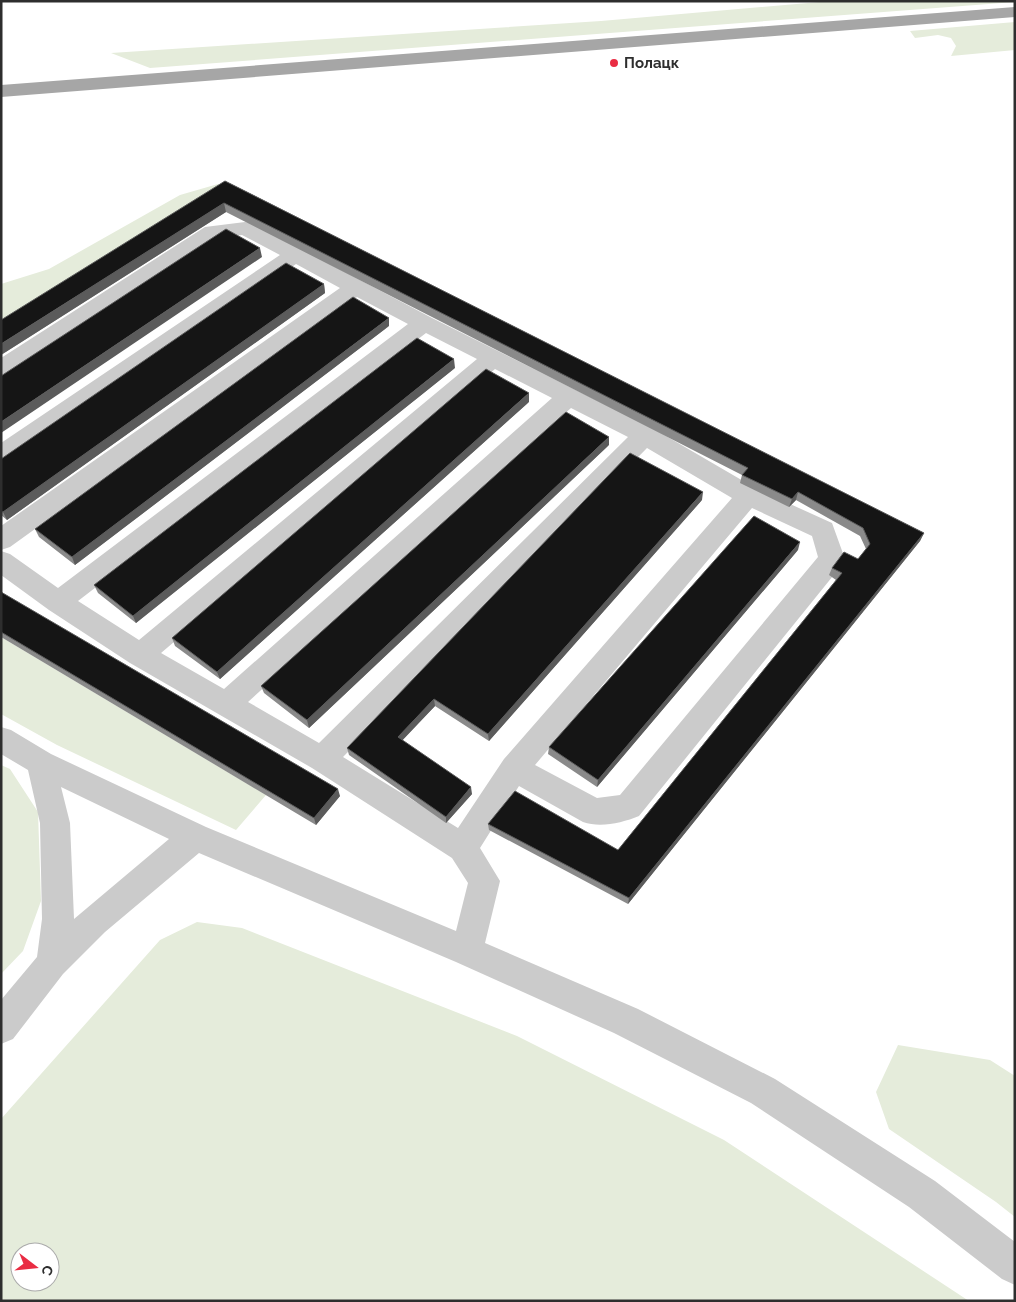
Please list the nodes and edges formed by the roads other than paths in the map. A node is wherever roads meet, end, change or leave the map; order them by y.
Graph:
1 (1015, 12) edge
2 (1, 91) edge
3 (294, 255) junction
4 (356, 288) junction
5 (424, 323) junction
6 (493, 358) junction
7 (1, 369) edge
8 (568, 397) junction
9 (645, 435) junction
10 (1, 455) edge
11 (748, 496) junction
12 (1, 540) edge
13 (1, 561) edge
14 (58, 602) junction
15 (140, 655) junction
16 (227, 704) junction
17 (1, 739) edge
18 (322, 759) junction
19 (42, 763) junction
20 (514, 768) junction
21 (195, 837) junction
22 (463, 848) junction
23 (467, 951) junction
24 (52, 963) junction
25 (1, 1026) edge
26 (1015, 1266) edge

1 - 2 main road
3 - 4 street
3 - 7 street
3 - 10 street
4 - 5 street
4 - 12 street
5 - 6 street
5 - 14 street
6 - 8 street
6 - 15 street
8 - 9 street
8 - 16 street
9 - 11 street
9 - 18 street
11 - 20 street
11 - 20 street
13 - 14 street
14 - 15 street
15 - 16 street
16 - 18 street
17 - 19 street
18 - 22 street
19 - 21 street
19 - 24 street
20 - 22 street
21 - 23 street
21 - 24 street
22 - 23 street
23 - 26 street
24 - 25 street

